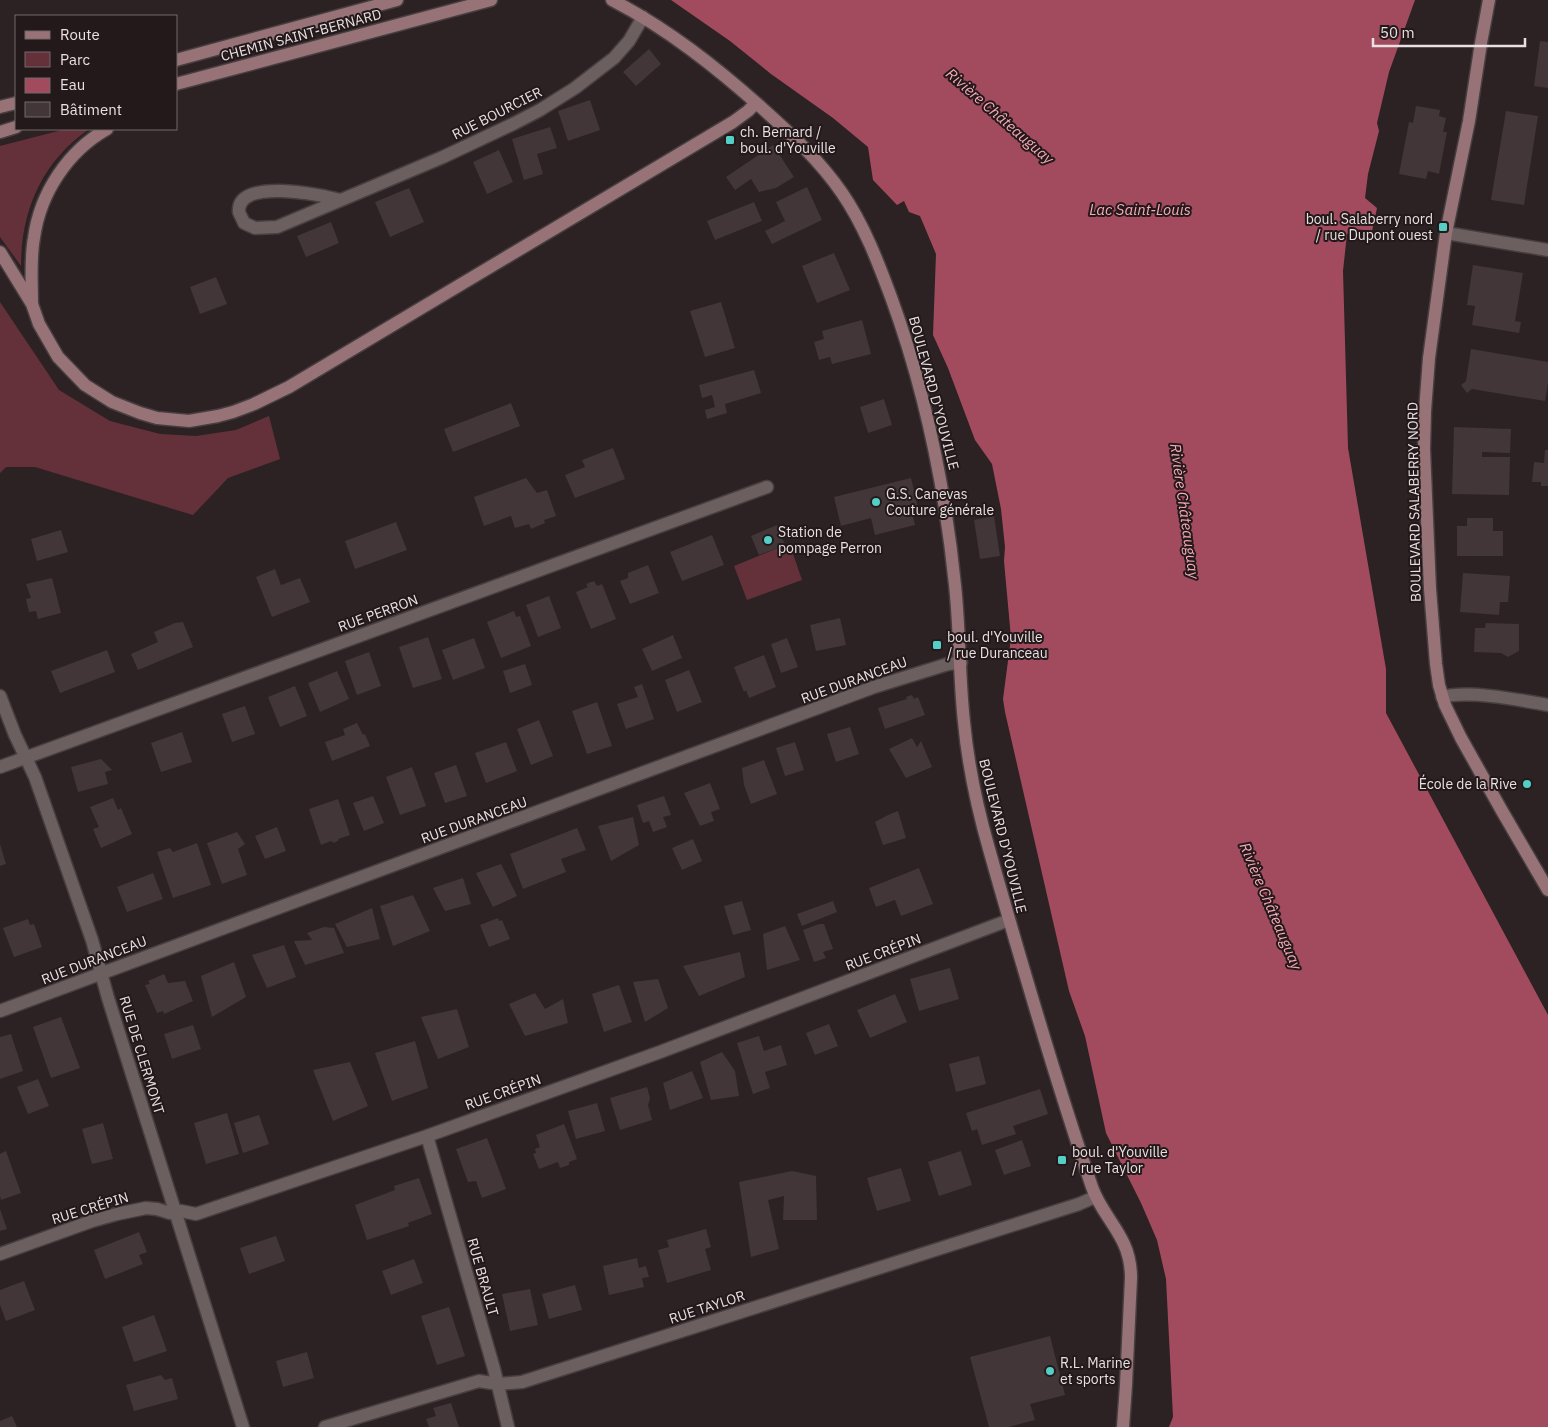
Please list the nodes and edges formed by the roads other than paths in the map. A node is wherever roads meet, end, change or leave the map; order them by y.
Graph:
1 (397, 0) edge
2 (491, 0) edge
3 (612, 0) edge
4 (1489, 0) edge
5 (643, 18) junction
6 (178, 59) edge
7 (202, 77) junction
8 (178, 83) edge
9 (178, 91) edge
10 (15, 103) edge
11 (756, 103) junction
12 (0, 107) edge
13 (15, 128) edge
14 (105, 130) edge
15 (0, 132) edge
16 (340, 200) junction
17 (1446, 233) junction
18 (1548, 250) edge
19 (0, 252) edge
20 (32, 304) junction
21 (767, 487) dead end
22 (961, 663) junction
23 (0, 696) edge
24 (1442, 697) junction
25 (1548, 705) edge
26 (26, 758) junction
27 (0, 767) edge
28 (1548, 890) edge
29 (1009, 920) junction
30 (101, 973) junction
31 (0, 1011) edge
32 (427, 1136) junction
33 (1095, 1197) junction
34 (176, 1212) junction
35 (0, 1254) edge
36 (498, 1384) junction
37 (243, 1427) edge
38 (325, 1427) edge
39 (508, 1427) edge
40 (1123, 1427) edge

1 - 6 street, CHEMIN SAINT-BERNARD
2 - 7 street, CHEMIN SAINT-BERNARD
3 - 5 street, BOULEVARD D'YOUVILLE
4 - 17 street, BOULEVARD SALABERRY NORD
5 - 11 street, BOULEVARD D'YOUVILLE
5 - 16 street, RUE BOURCIER
7 - 8 street, CHEMIN SAINT-BERNARD
7 - 9 street
10 - 12 street
11 - 20 street
11 - 22 street, BOULEVARD D'YOUVILLE
13 - 15 street
14 - 20 street
16 - 16 street, RUE BOURCIER
17 - 18 street
17 - 24 street, BOULEVARD SALABERRY NORD
19 - 20 street
21 - 26 street, RUE PERRON
22 - 29 street, BOULEVARD D'YOUVILLE
22 - 30 street, RUE DURANCEAU
23 - 26 street, RUE DE CLERMONT
24 - 25 street
24 - 28 street, BOULEVARD SALABERRY NORD
26 - 27 street, RUE PERRON
26 - 30 street, RUE DE CLERMONT
29 - 32 street, RUE CRÉPIN
29 - 33 street, BOULEVARD D'YOUVILLE
30 - 31 street, RUE DURANCEAU
30 - 34 street, RUE DE CLERMONT
32 - 34 street, RUE CRÉPIN
32 - 36 street, RUE BRAULT
33 - 36 street, RUE TAYLOR
33 - 40 street, BOULEVARD D'YOUVILLE
34 - 35 street, RUE CRÉPIN
34 - 37 street, RUE DE CLERMONT
36 - 38 street, RUE TAYLOR
36 - 39 street, RUE BRAULT

